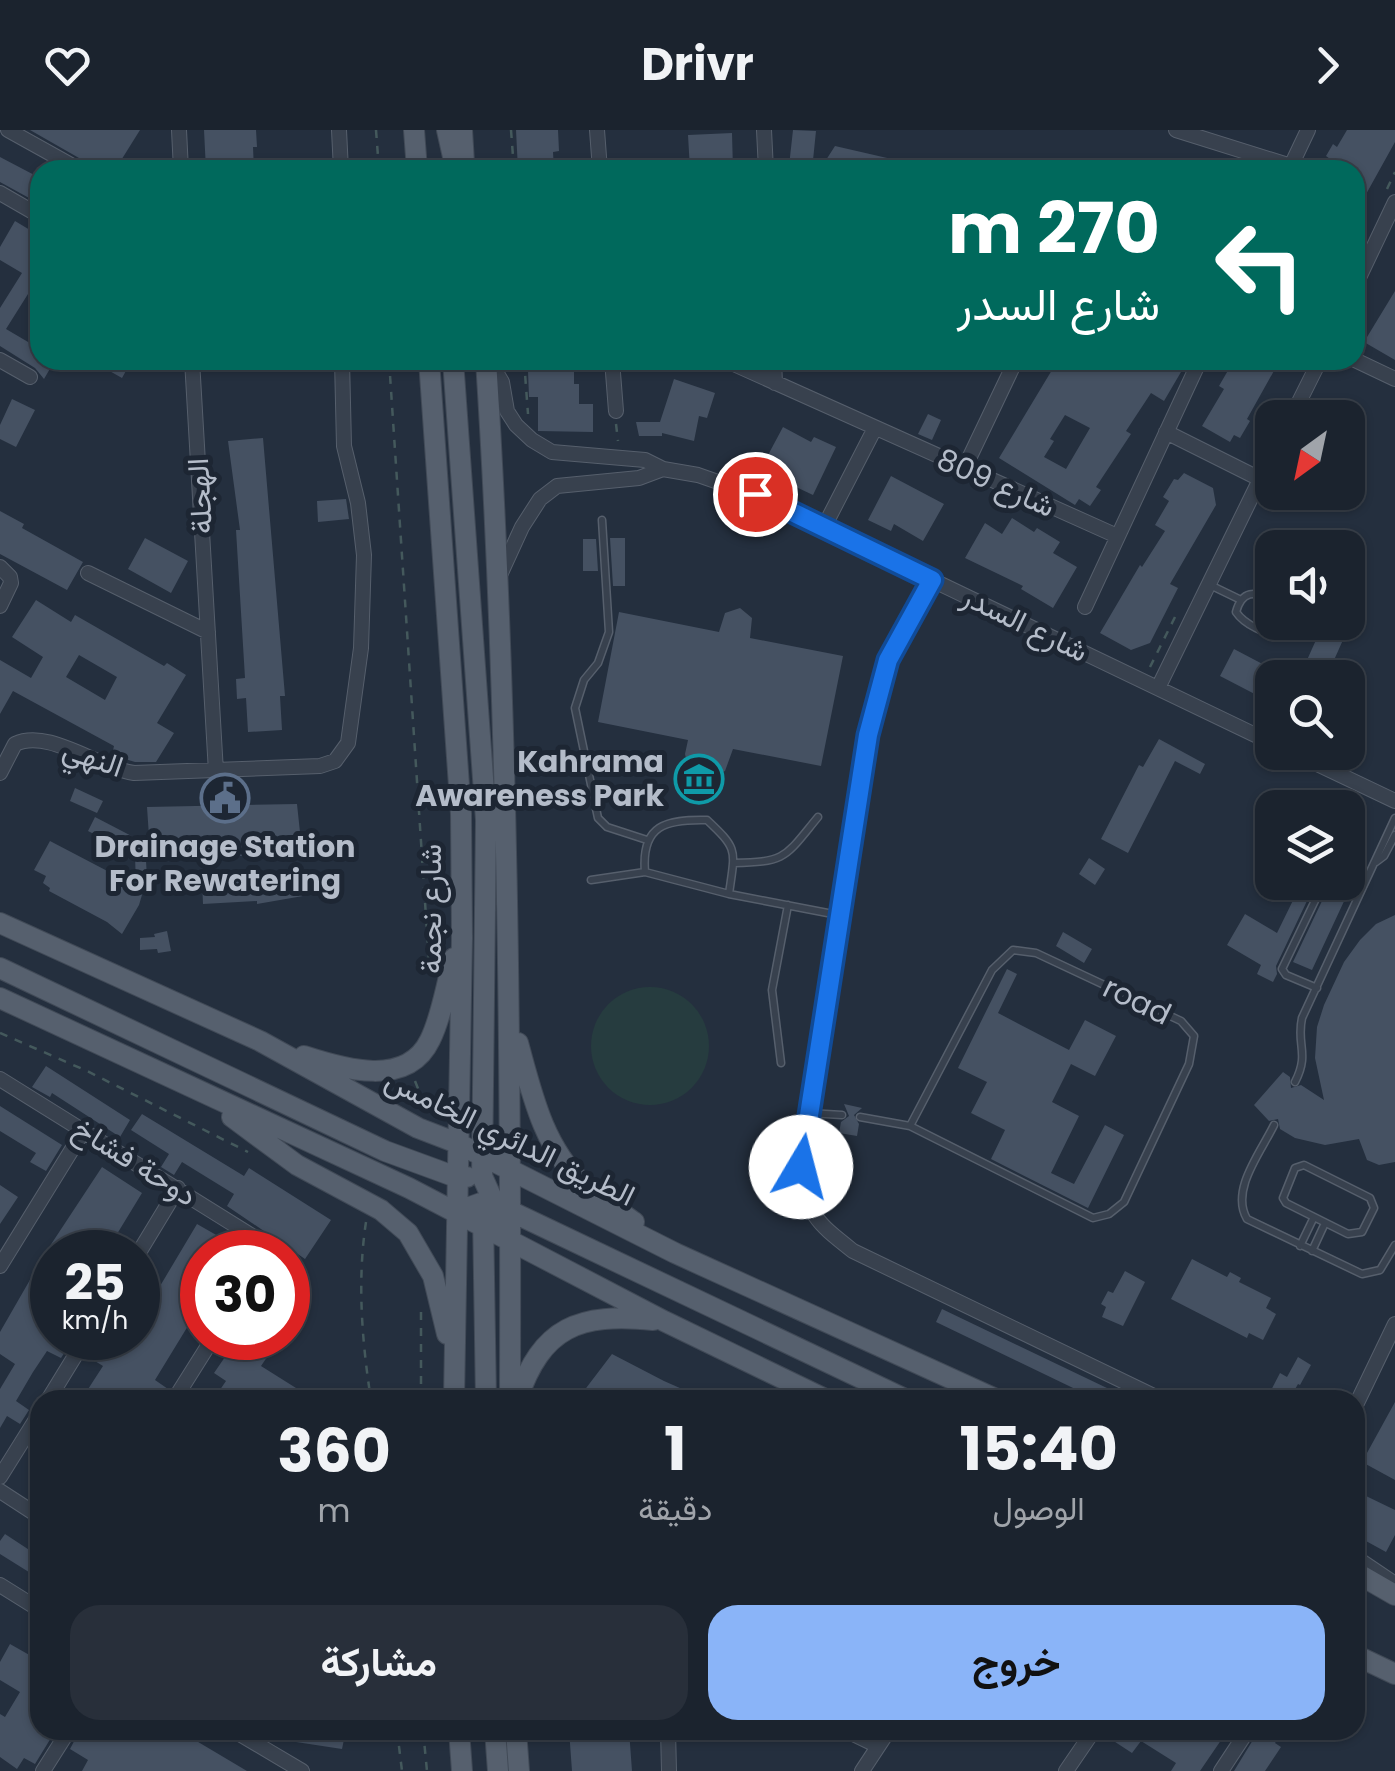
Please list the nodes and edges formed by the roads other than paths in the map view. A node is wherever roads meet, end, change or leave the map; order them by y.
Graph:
1 (8, 130) edge
2 (179, 130) edge
3 (340, 130) edge
4 (414, 130) edge
5 (447, 130) edge
6 (462, 130) edge
7 (597, 130) edge
8 (764, 130) edge
9 (1176, 130) edge
10 (1308, 130) edge
11 (62, 160) edge
12 (181, 160) edge
13 (341, 160) edge
14 (416, 160) edge
15 (454, 160) edge
16 (464, 160) edge
17 (599, 160) edge
18 (766, 160) edge
19 (1266, 160) edge
20 (1294, 160) edge
21 (0, 192) edge
22 (1395, 202) edge
23 (30, 210) edge
24 (1365, 265) edge
25 (5, 362) edge
26 (1365, 365) edge
27 (193, 370) edge
28 (342, 370) edge
29 (430, 370) edge
30 (454, 370) edge
31 (489, 370) edge
32 (494, 370) edge
33 (613, 370) edge
34 (746, 370) edge
35 (775, 370) edge
36 (1011, 370) edge
37 (1195, 370) edge
38 (1315, 370) edge
39 (30, 377) dead end
40 (1395, 379) edge
41 (0, 382) edge
42 (776, 384) junction
43 (1300, 400) edge
44 (616, 411) road end
45 (875, 428) junction
46 (1166, 432) junction
47 (663, 469) junction
48 (964, 469) junction
49 (1254, 476) joint
50 (602, 520) dead end
51 (824, 526) junction
52 (1118, 536) junction
53 (0, 567) edge
54 (88, 573) dead end
55 (500, 576) junction
56 (932, 580) junction
57 (1209, 584) junction
58 (1255, 593) edge
59 (1241, 600) junction
60 (0, 606) edge
61 (1084, 607) dead end
62 (1255, 626) edge
63 (208, 632) junction
64 (1158, 688) junction
65 (1255, 735) edge
66 (1330, 770) edge
67 (216, 772) junction
68 (0, 773) edge
69 (1395, 801) edge
70 (818, 817) dead end
71 (1395, 818) edge
72 (1395, 835) edge
73 (647, 840) junction
74 (1376, 862) junction
75 (734, 864) junction
76 (645, 872) junction
77 (590, 880) dead end
78 (730, 894) junction
79 (1315, 900) edge
80 (788, 905) junction
81 (838, 915) junction
82 (0, 922) edge
83 (462, 938) junction
84 (0, 968) edge
85 (1317, 988) junction
86 (0, 998) edge
87 (510, 1015) junction
88 (260, 1041) junction
89 (781, 1063) dead end
90 (0, 1079) edge
91 (1295, 1082) dead end
92 (208, 1097) junction
93 (808, 1113) junction
94 (842, 1115) dead end
95 (860, 1118) dead end
96 (1274, 1125) dead end
97 (910, 1126) junction
98 (84, 1130) junction
99 (457, 1143) junction
100 (510, 1170) junction
101 (473, 1172) junction
102 (178, 1188) junction
103 (495, 1206) junction
104 (456, 1212) junction
105 (1314, 1217) junction
106 (1326, 1223) junction
107 (485, 1227) junction
108 (153, 1230) edge
109 (243, 1230) edge
110 (511, 1241) junction
111 (1395, 1245) edge
112 (1300, 1246) junction
113 (1312, 1252) junction
114 (676, 1253) junction
115 (0, 1266) edge
116 (664, 1321) junction
117 (1395, 1324) edge
118 (454, 1358) junction
119 (73, 1360) edge
120 (200, 1360) edge
121 (54, 1390) edge
122 (180, 1390) edge
123 (454, 1390) edge
124 (486, 1390) edge
125 (513, 1390) edge
126 (518, 1390) edge
127 (806, 1390) edge
128 (886, 1390) edge
129 (976, 1390) edge
130 (1141, 1390) edge
131 (1363, 1390) edge
132 (30, 1428) edge
133 (0, 1478) edge
134 (0, 1491) edge
135 (30, 1510) edge
136 (1365, 1564) edge
137 (1365, 1578) edge
138 (1395, 1584) edge
139 (0, 1585) edge
140 (1395, 1595) edge
141 (30, 1604) edge
142 (1365, 1660) edge
143 (1395, 1674) edge
144 (63, 1740) edge
145 (259, 1740) edge
146 (460, 1740) edge
147 (496, 1740) edge
148 (517, 1740) edge
149 (668, 1740) edge
150 (866, 1740) edge
151 (882, 1740) edge
152 (1087, 1740) edge
153 (1241, 1740) edge
154 (878, 1746) junction
155 (43, 1771) edge
156 (302, 1771) edge
157 (462, 1771) edge
158 (498, 1771) edge
159 (519, 1771) edge
160 (670, 1771) edge
161 (862, 1771) edge
162 (1066, 1771) edge
163 (1221, 1771) edge

1 - 11 street
2 - 12 street
3 - 13 street
4 - 14 main road
5 - 15 main road
6 - 16 main road
7 - 17 street
8 - 18 street
9 - 19 street
10 - 20 street
21 - 23 street
22 - 24 street
25 - 39 street
25 - 41 street
26 - 40 street
27 - 63 street, الهجلة
28 - 67 street, النهي
29 - 83 main road, شارع نجمة
30 - 101 main road
31 - 55 main road
32 - 47 street, شارع السدر
33 - 44 street
34 - 42 street, شارع 809
35 - 42 street
36 - 48 street
37 - 46 street
38 - 43 street
42 - 45 street, شارع 809
45 - 48 street, شارع 809
45 - 51 street
46 - 49 street
46 - 52 street
47 - 51 street, شارع السدر
47 - 55 street, شارع السدر
48 - 52 street, شارع 809
49 - 57 street
50 - 73 lane
51 - 56 street, شارع السدر
52 - 61 street
53 - 60 street
54 - 63 street
55 - 87 main road
56 - 64 street, شارع السدر
56 - 81 street
57 - 59 lane
57 - 64 street
58 - 59 lane
59 - 62 lane
63 - 67 street, الهجلة
64 - 65 street, شارع السدر
66 - 69 street
67 - 68 street, النهي
70 - 75 lane
71 - 74 lane
72 - 74 lane
73 - 75 lane
73 - 76 lane
74 - 85 lane
75 - 78 lane
76 - 77 lane
76 - 78 lane
78 - 80 lane
79 - 85 lane
80 - 81 lane
80 - 89 lane
81 - 93 street
82 - 88 main road, الطريق الدائري الخامس
83 - 88 main road
83 - 99 main road, شارع نجمة
84 - 101 main road, الطريق الدائري الخامس
85 - 91 lane
86 - 92 main road
87 - 100 main road
87 - 114 main road
88 - 99 main road, الطريق الدائري الخامس
90 - 98 street, دوحة فشاخ
92 - 104 main road
92 - 118 main road
93 - 94 lane
93 - 130 street
95 - 97 lane
96 - 112 lane
97 - 97 lane, road
98 - 102 street, دوحة فشاخ
98 - 115 street
99 - 101 main road
100 - 101 main road, الطريق الدائري الخامس
100 - 103 main road
100 - 114 main road, الطريق الدائري الخامس
101 - 103 main road
101 - 104 main road
102 - 108 street
102 - 109 street, دوحة فشاخ
103 - 104 main road
103 - 107 main road
103 - 110 main road
103 - 128 main road
104 - 107 main road
104 - 118 main road
105 - 106 lane
105 - 106 lane
105 - 112 lane
106 - 113 lane
107 - 110 main road
107 - 124 main road
110 - 116 main road
110 - 125 main road
111 - 113 lane
112 - 113 lane
114 - 129 main road, الطريق الدائري الخامس
116 - 126 main road
116 - 127 main road
117 - 131 street
118 - 123 main road
119 - 121 street
120 - 122 street
132 - 133 street
134 - 135 street
136 - 138 street
137 - 140 main road
139 - 141 street
142 - 143 main road
144 - 155 street
145 - 156 street
146 - 157 main road
147 - 158 main road
148 - 159 main road
149 - 160 street
150 - 154 street
151 - 154 street
152 - 162 street
153 - 163 street
154 - 161 street

